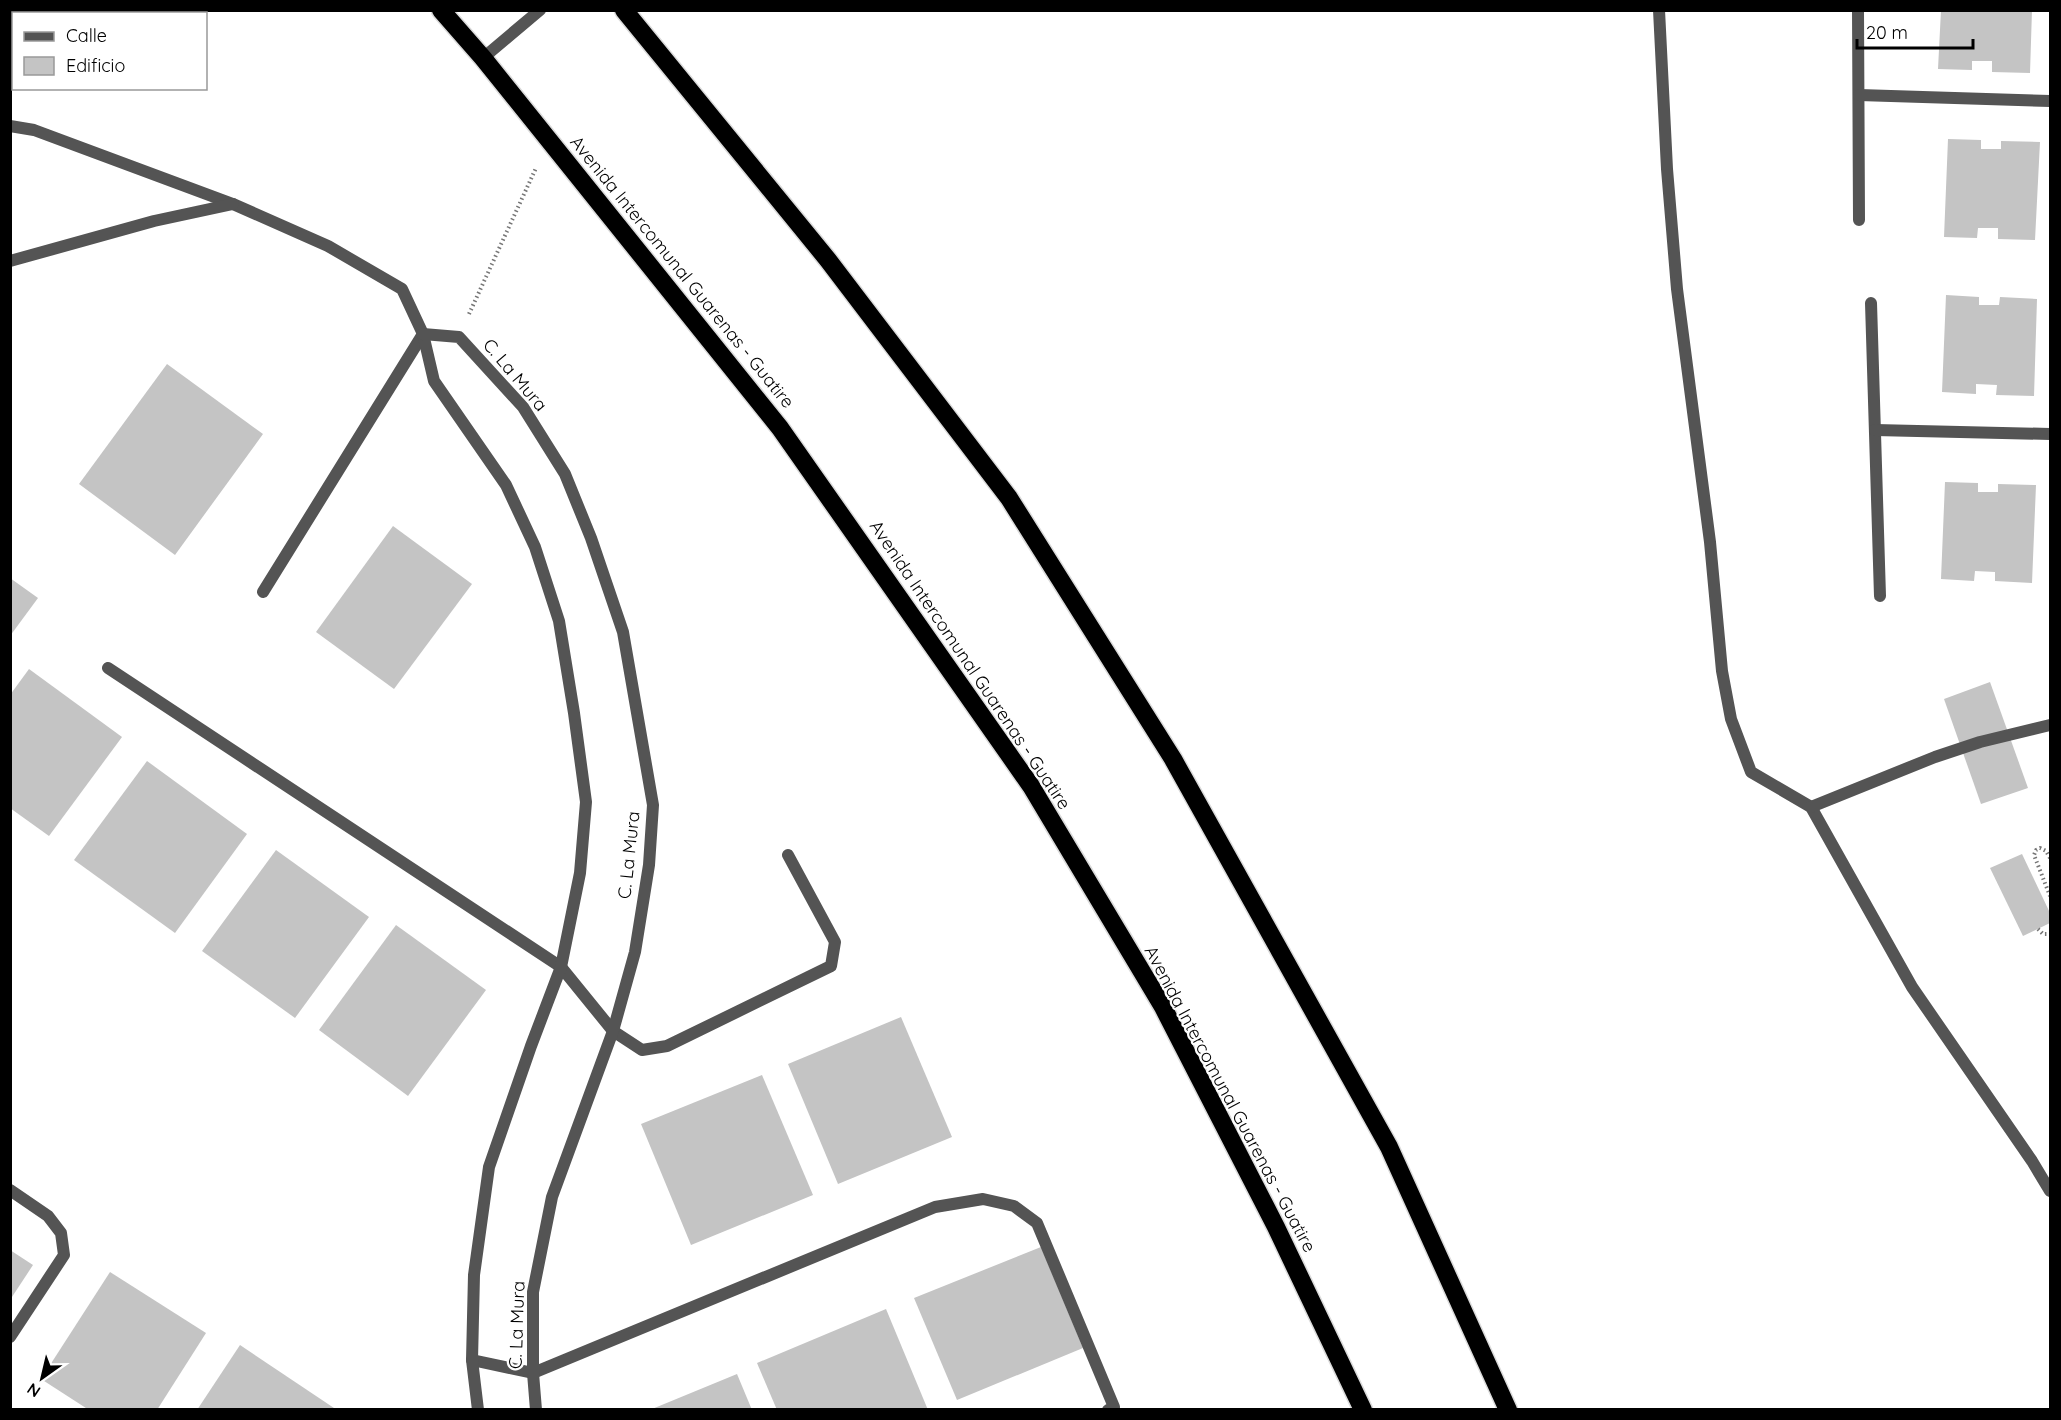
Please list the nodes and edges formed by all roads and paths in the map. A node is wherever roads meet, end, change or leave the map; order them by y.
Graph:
1 (441, 10) edge
2 (540, 10) edge
3 (624, 10) edge
4 (1659, 10) edge
5 (1858, 10) edge
6 (483, 58) junction
7 (1859, 95) junction
8 (2050, 101) edge
9 (10, 126) edge
10 (549, 140) junction
11 (234, 204) junction
12 (1859, 220) dead end
13 (10, 261) edge
14 (1871, 303) dead end
15 (423, 334) junction
16 (459, 337) junction
17 (1875, 430) junction
18 (2050, 434) edge
19 (263, 592) dead end
20 (1881, 596) dead end
21 (108, 668) dead end
22 (2050, 725) edge
23 (1811, 807) junction
24 (788, 855) dead end
25 (2050, 858) edge
26 (2050, 896) edge
27 (2038, 929) dead end
28 (2050, 934) edge
29 (561, 968) junction
30 (613, 1031) junction
31 (10, 1190) edge
32 (2050, 1191) edge
33 (10, 1337) edge
34 (472, 1360) junction
35 (533, 1373) junction
36 (478, 1410) edge
37 (536, 1410) edge
38 (1108, 1410) edge
39 (1363, 1410) edge
40 (1508, 1410) edge

1 - 6 highway, Avenida Intercomunal Guarenas - Guatire
2 - 6 street
3 - 40 highway
4 - 23 street
5 - 7 street
6 - 10 highway, Avenida Intercomunal Guarenas - Guatire
7 - 8 street
7 - 12 street
9 - 11 street
10 - 16 path
10 - 39 highway, Avenida Intercomunal Guarenas - Guatire
11 - 13 street
11 - 15 street
14 - 17 street
15 - 16 street, C. La Mura
15 - 19 street
15 - 29 street
16 - 30 street, C. La Mura
17 - 18 street
17 - 20 street
21 - 29 street
22 - 23 street
23 - 32 street
24 - 30 street
25 - 26 path
27 - 28 path
29 - 30 street
29 - 34 street
30 - 35 street, C. La Mura
31 - 33 street
34 - 35 street
34 - 36 street
35 - 37 street, C. La Mura
35 - 38 street

